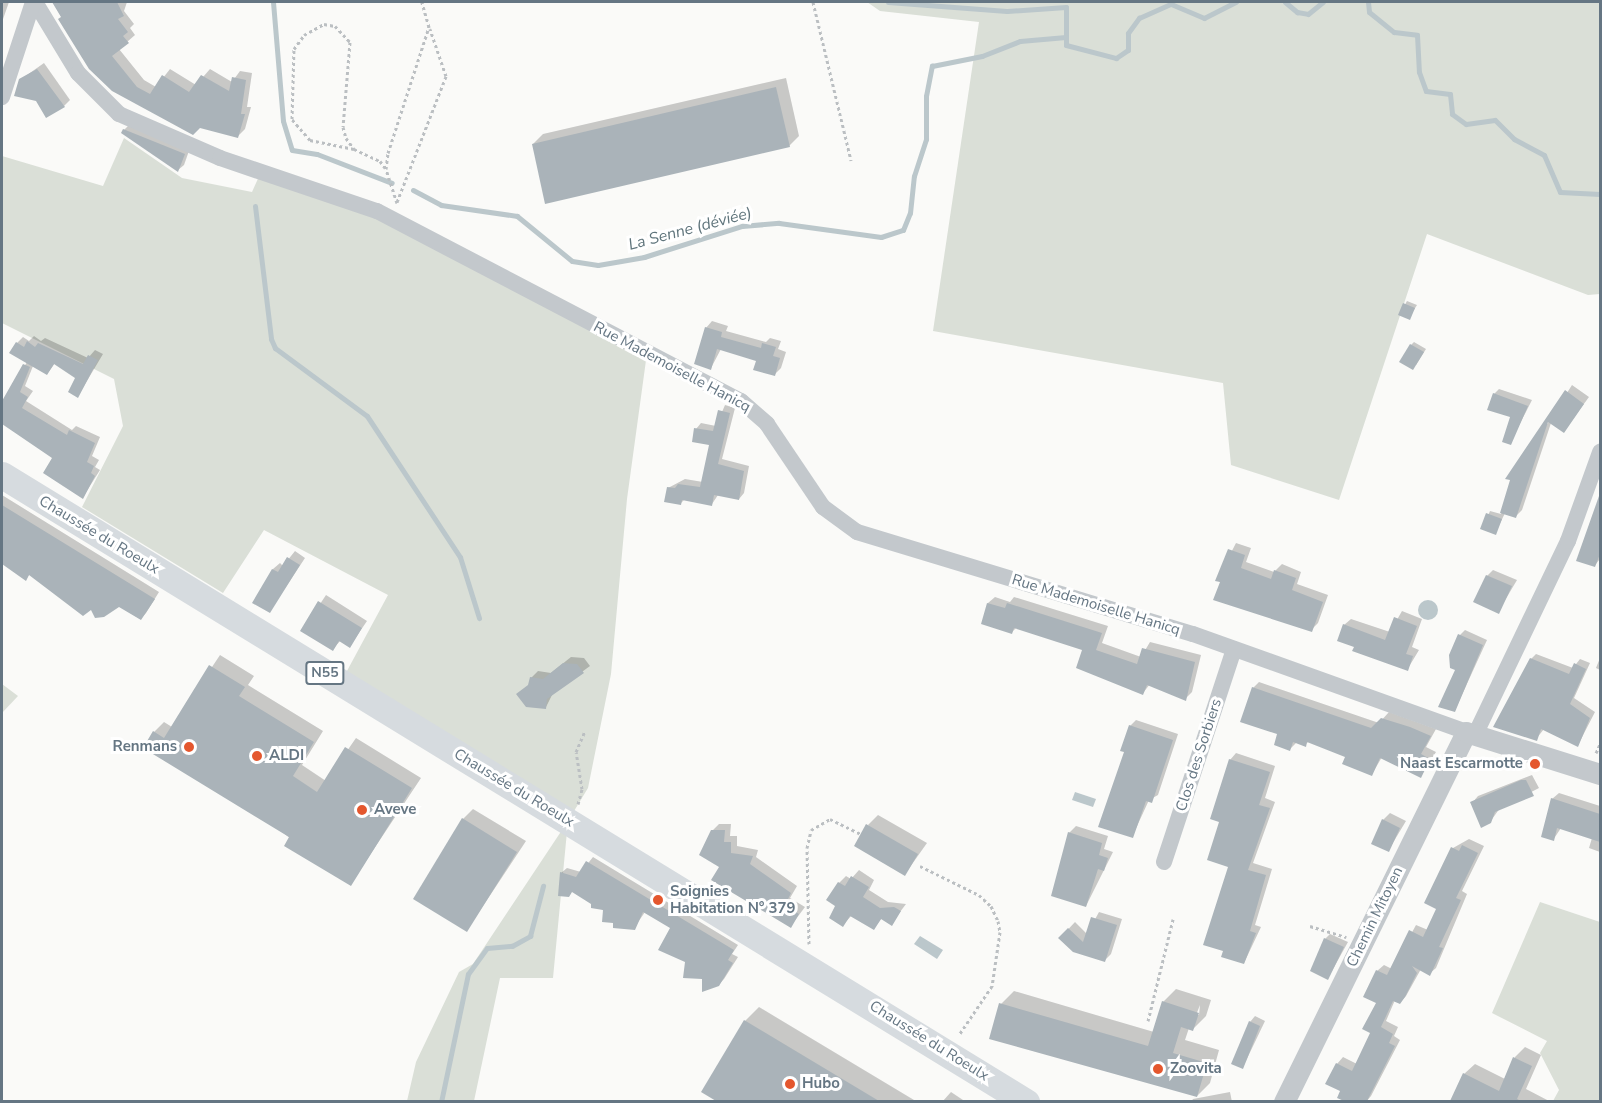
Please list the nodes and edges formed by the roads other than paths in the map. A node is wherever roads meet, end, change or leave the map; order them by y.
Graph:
1 (34, 2) edge
2 (2, 98) edge
3 (1600, 452) edge
4 (2, 475) edge
5 (1233, 649) junction
6 (1470, 733) junction
7 (1600, 774) edge
8 (1164, 862) dead end
9 (1026, 1101) edge
10 (1284, 1101) edge

1 - 2 street
1 - 5 street, Rue Mademoiselle Hanicq
3 - 6 street, Chemin Mitoyen
4 - 9 main road, Chaussée du Roeulx / N55
5 - 6 street, Rue Mademoiselle Hanicq
5 - 8 street, Clos des Sorbiers
6 - 7 street
6 - 10 street, Chemin Mitoyen

